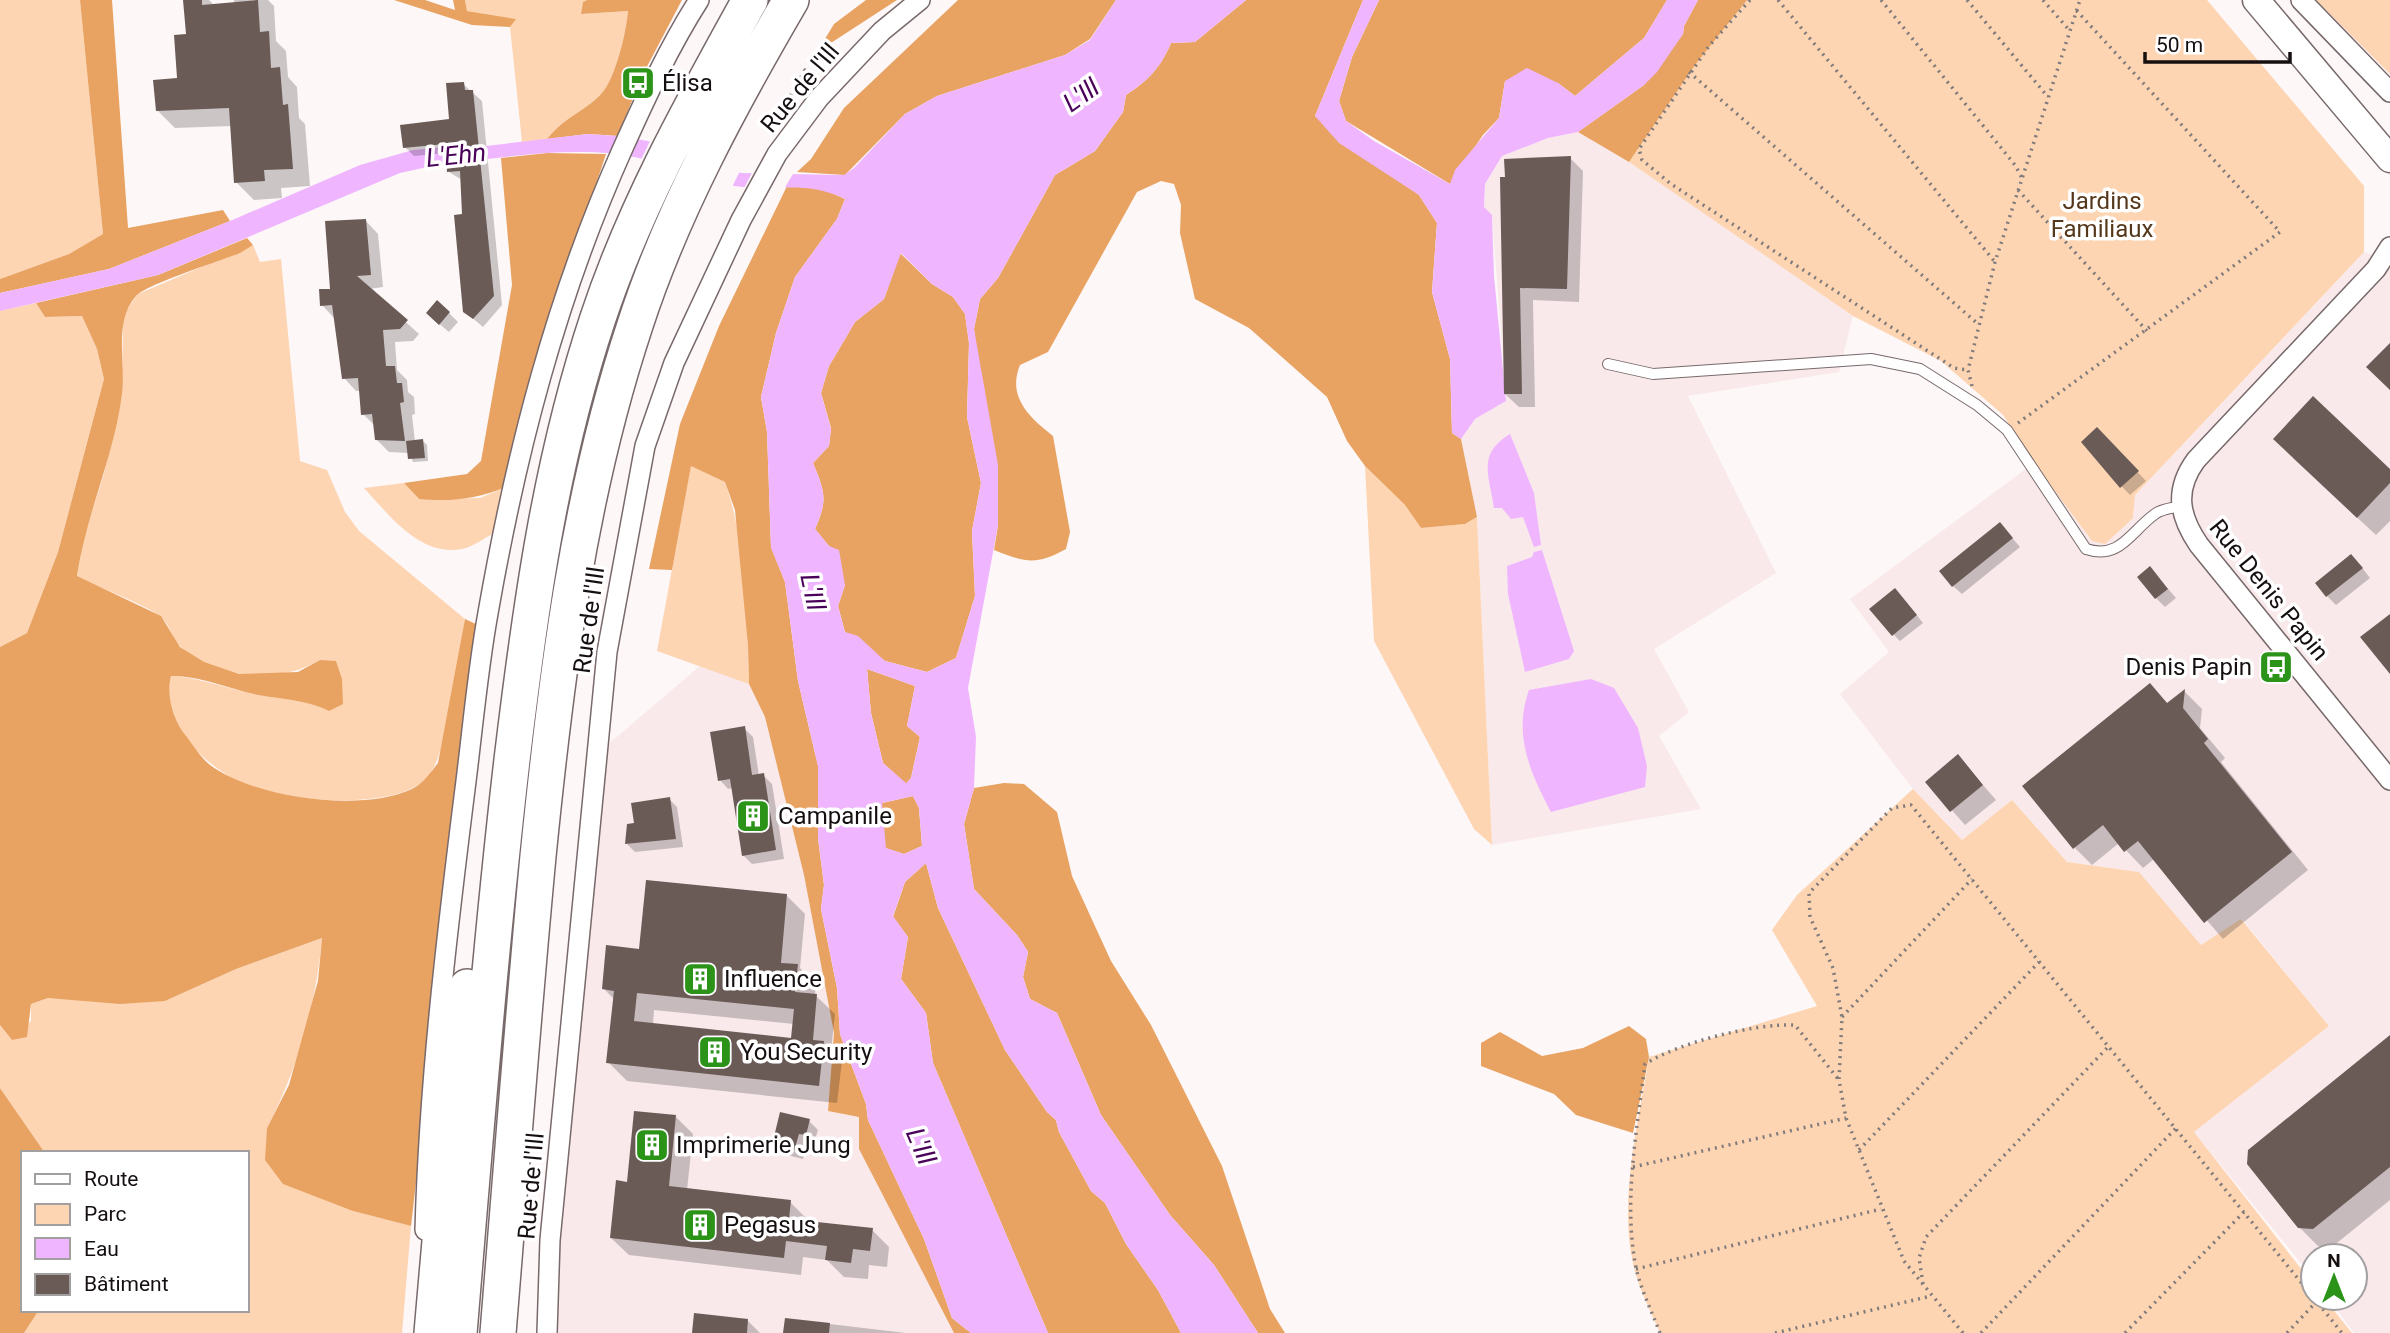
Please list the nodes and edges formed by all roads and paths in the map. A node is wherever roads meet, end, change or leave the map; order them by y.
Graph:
1 (699, 0) edge
2 (750, 0) edge
3 (791, 0) edge
4 (814, 0) edge
5 (920, 0) edge
6 (1750, 0) edge
7 (1779, 0) edge
8 (1881, 0) edge
9 (1967, 0) edge
10 (2043, 0) edge
11 (2080, 0) edge
12 (2256, 0) edge
13 (2301, 0) edge
14 (2076, 10) junction
15 (2070, 31) junction
16 (769, 37) junction
17 (1689, 72) junction
18 (795, 87) dead end
19 (2390, 92) edge
20 (2048, 97) junction
21 (780, 114) dead end
22 (2390, 159) edge
23 (2022, 178) junction
24 (2018, 190) junction
25 (2390, 247) edge
26 (1995, 262) junction
27 (2383, 266) edge
28 (1978, 324) junction
29 (2147, 331) junction
30 (1608, 364) dead end
31 (1968, 370) junction
32 (1978, 405) junction
33 (2007, 430) junction
34 (2181, 506) junction
35 (2390, 780) edge
36 (1972, 879) junction
37 (2040, 962) junction
38 (1842, 1017) junction
39 (2109, 1046) junction
40 (521, 1059) junction
41 (1839, 1080) junction
42 (1846, 1118) junction
43 (2176, 1129) junction
44 (1859, 1150) junction
45 (1633, 1167) junction
46 (1881, 1209) junction
47 (2244, 1211) junction
48 (1636, 1269) junction
49 (2299, 1279) edge
50 (1923, 1286) junction
51 (1931, 1296) junction
52 (2304, 1312) edge
53 (2325, 1312) edge
54 (441, 1333) edge
55 (498, 1333) edge
56 (520, 1333) edge
57 (547, 1333) edge
58 (1660, 1333) edge
59 (1775, 1333) edge
60 (1963, 1333) edge
61 (1981, 1333) edge
62 (2125, 1333) edge
63 (2287, 1333) edge
64 (2342, 1333) edge

1 - 54 street
2 - 54 highway
3 - 16 highway
4 - 16 highway
5 - 57 street, Rue de l'Ill
6 - 17 path
7 - 26 path
8 - 23 path
9 - 20 path
10 - 15 path
11 - 14 path
12 - 22 main road
13 - 19 street
14 - 15 path
14 - 29 path
15 - 20 path
16 - 40 highway
17 - 28 path
17 - 31 path
18 - 21 path
20 - 23 path
23 - 24 path
24 - 26 path
24 - 29 path
25 - 27 street, Rue Denis Papin
26 - 28 path
27 - 34 street, Rue Denis Papin
28 - 31 path
29 - 33 path
30 - 32 lane
31 - 32 path
32 - 33 lane
33 - 34 lane
34 - 35 street, Rue Denis Papin
36 - 37 path
36 - 38 path
36 - 38 path
37 - 39 path
37 - 44 path
38 - 41 path
39 - 43 path
39 - 50 path
40 - 55 highway
40 - 56 highway
41 - 42 path
41 - 45 path
42 - 44 path
42 - 45 path
43 - 47 path
43 - 61 path
44 - 46 path
45 - 48 path
46 - 48 path
46 - 50 path
47 - 49 path
47 - 62 path
48 - 58 path
50 - 51 path
51 - 59 path
51 - 60 path
52 - 63 path
53 - 64 path

